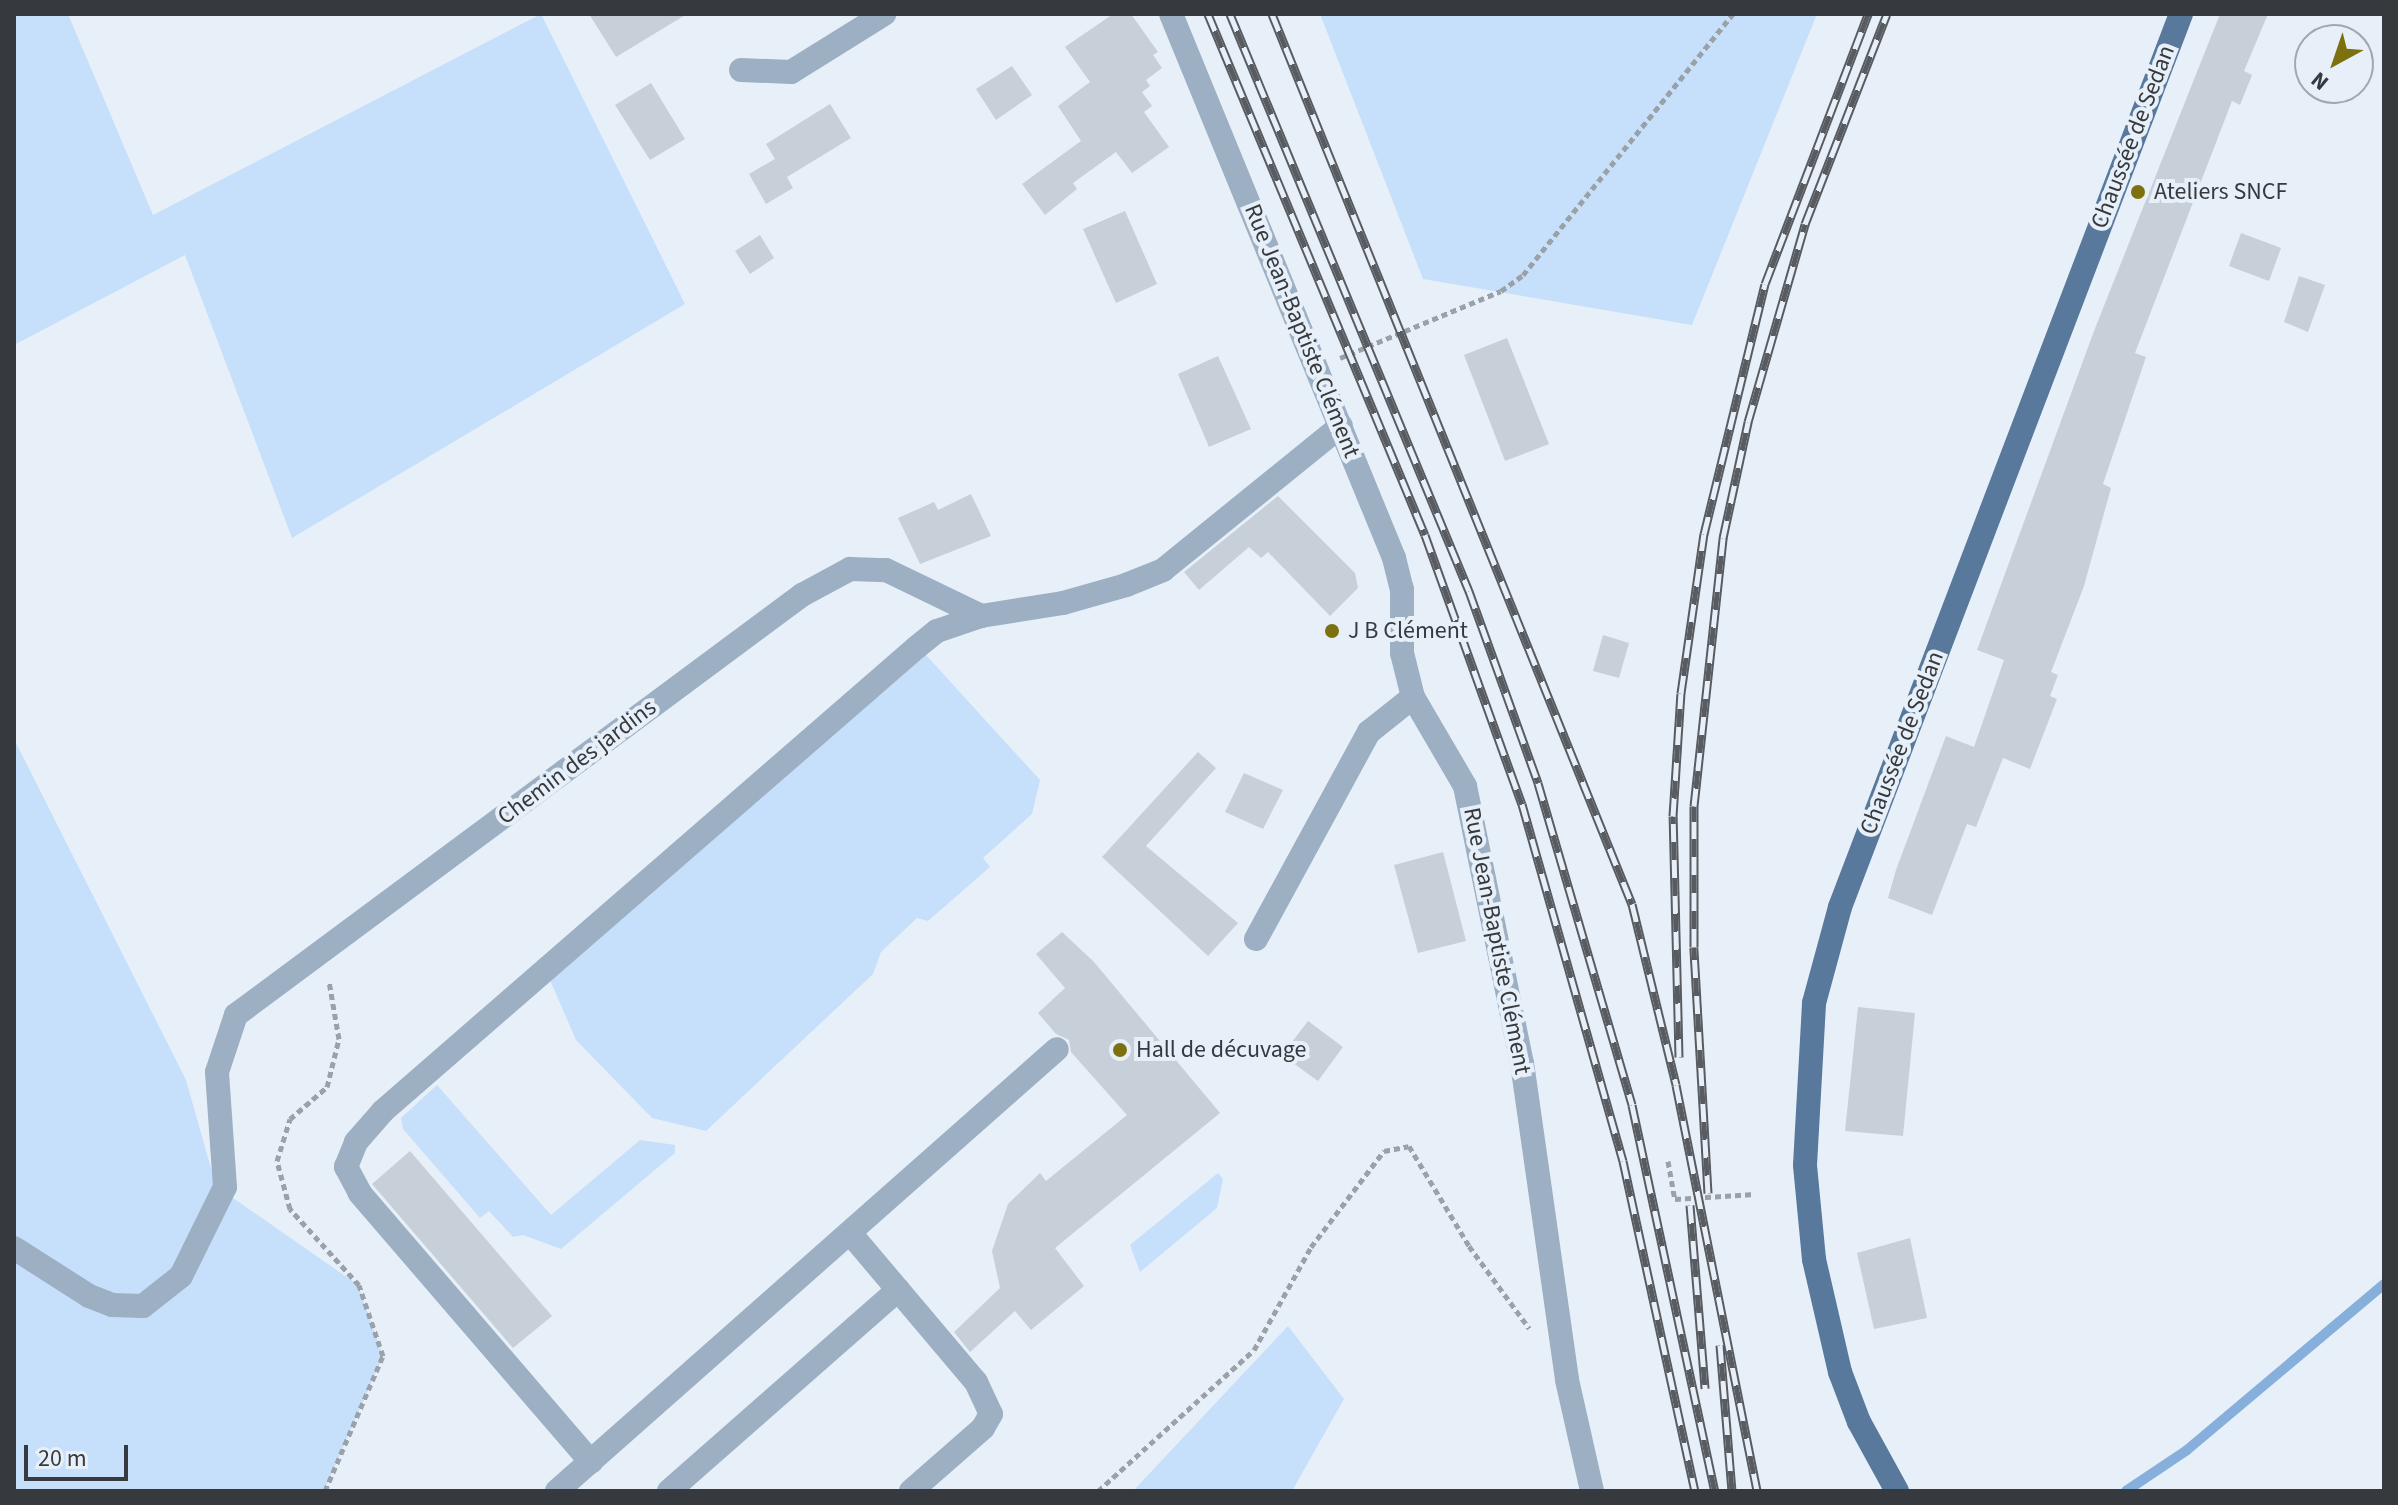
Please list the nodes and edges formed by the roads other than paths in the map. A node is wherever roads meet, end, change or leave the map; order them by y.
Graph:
1 (884, 14) edge
2 (1171, 14) edge
3 (2181, 14) edge
4 (741, 70) dead end
5 (1341, 426) junction
6 (981, 616) junction
7 (1413, 697) junction
8 (1256, 939) dead end
9 (1057, 1049) dead end
10 (850, 1233) junction
11 (14, 1248) edge
12 (898, 1290) junction
13 (591, 1462) junction
14 (557, 1491) edge
15 (669, 1491) edge
16 (911, 1491) edge
17 (1592, 1491) edge
18 (1897, 1491) edge

1 - 4 street
2 - 5 street, Rue Jean-Baptiste Clément
3 - 18 main road, Chaussée de Sedan
5 - 6 street
5 - 7 street, Rue Jean-Baptiste Clément
6 - 11 street, Chemin des jardins
6 - 13 street
7 - 8 street
7 - 17 street, Rue Jean-Baptiste Clément
9 - 10 street
10 - 12 street
10 - 13 street
12 - 15 street
12 - 16 street
13 - 14 street

